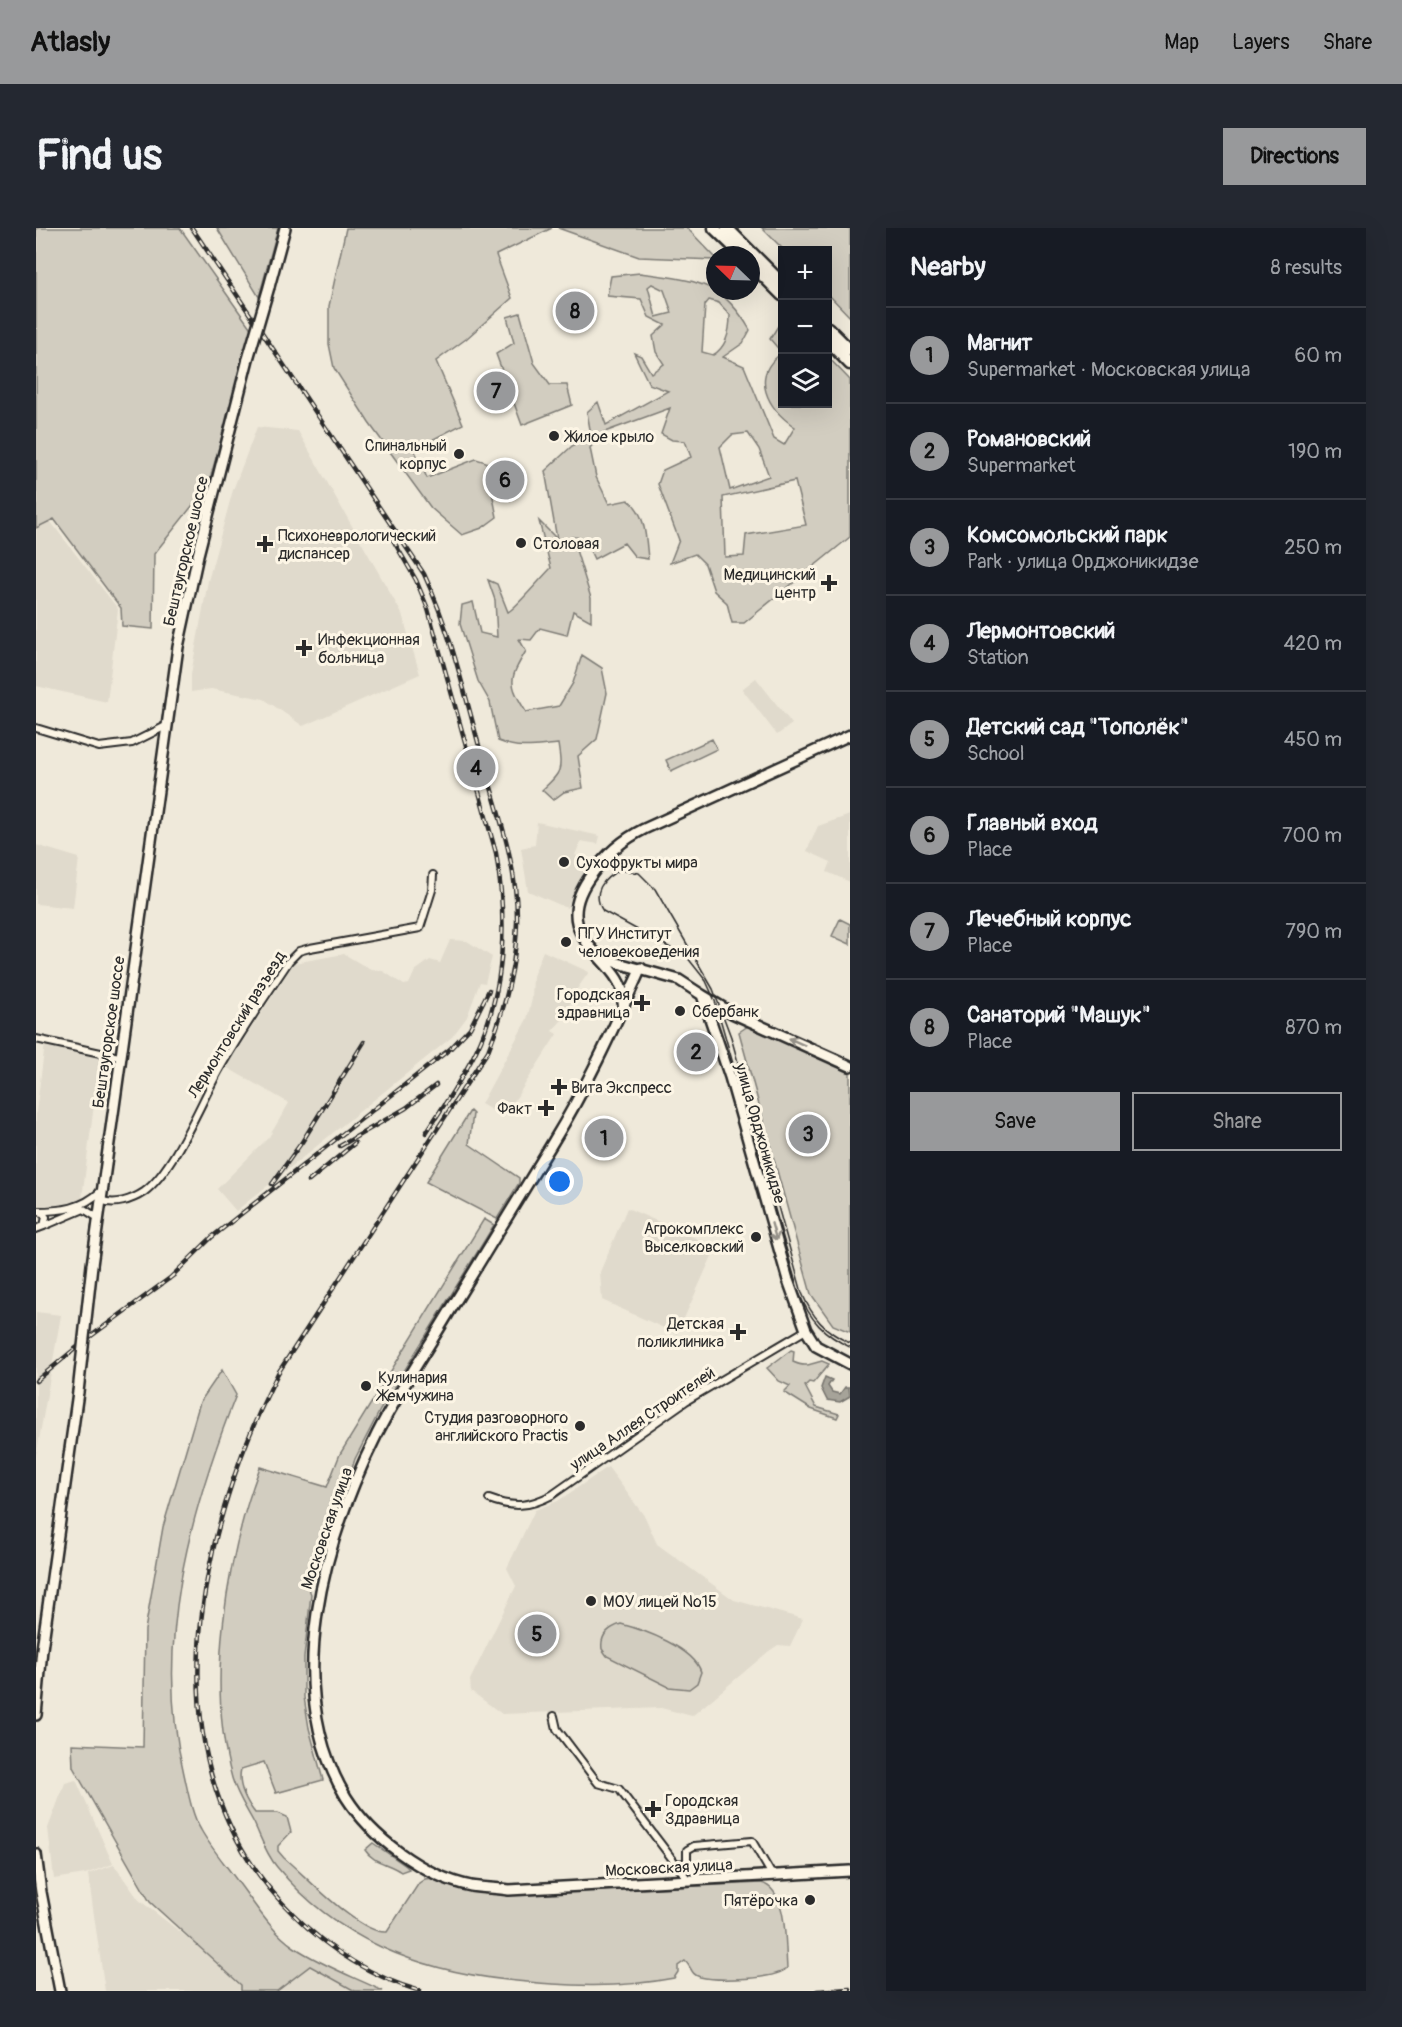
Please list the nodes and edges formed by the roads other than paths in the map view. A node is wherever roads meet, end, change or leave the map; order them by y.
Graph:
1 (285, 228) edge
2 (714, 228) edge
3 (727, 228) edge
4 (733, 246) edge
5 (760, 273) edge
6 (778, 278) edge
7 (778, 290) edge
8 (832, 332) edge
9 (832, 345) edge
10 (850, 350) edge
11 (850, 364) edge
12 (166, 726) junction
13 (36, 728) edge
14 (850, 735) edge
15 (433, 875) dead end
16 (600, 958) junction
17 (641, 968) junction
18 (702, 995) junction
19 (622, 1011) junction
20 (36, 1039) edge
21 (119, 1057) junction
22 (850, 1066) edge
23 (102, 1195) junction
24 (38, 1211) edge
25 (98, 1218) junction
26 (44, 1226) junction
27 (36, 1229) edge
28 (806, 1330) junction
29 (850, 1364) edge
30 (489, 1499) dead end
31 (36, 1715) edge
32 (554, 1716) dead end
33 (36, 1854) edge
34 (676, 1864) junction
35 (850, 1871) edge
36 (772, 1875) junction
37 (689, 1881) junction
38 (60, 1991) edge

1 - 12 street, Бештаугорское шоссе, bridge
2 - 4 main road
3 - 6 main road
5 - 7 main road
8 - 10 main road
9 - 11 main road
12 - 13 street
12 - 21 street, Бештаугорское шоссе
14 - 16 street
15 - 23 street, Лермонтовский разъезд
16 - 17 street
16 - 19 street
17 - 18 street
17 - 19 street, Московская улица
22 -> 18 street
18 -> 28 street, улица Орджоникидзе
19 - 37 street, Московская улица
20 - 21 street
21 - 23 street, Бештаугорское шоссе
23 - 24 street
23 - 25 street, Бештаугорское шоссе
24 - 26 street
25 - 26 street
25 - 31 street, Бештаугорское шоссе, bridge
26 - 27 street
28 - 29 street, улица Орджоникидзе
28 - 30 street, улица Аллея Строителей
32 - 34 street
33 - 38 street
34 - 36 street
34 - 37 street
35 - 36 street, Московская улица
36 - 37 street, Московская улица

